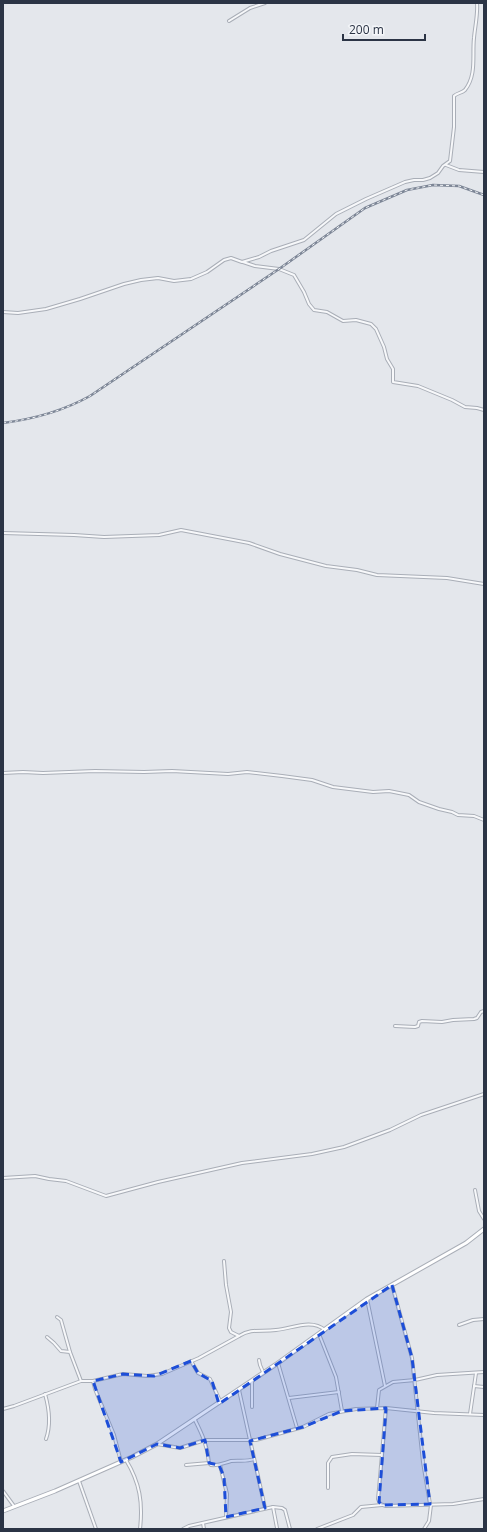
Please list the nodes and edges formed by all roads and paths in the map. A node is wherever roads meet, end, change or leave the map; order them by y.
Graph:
1 (265, 3) edge
2 (477, 3) edge
3 (229, 21) dead end
4 (446, 165) junction
5 (484, 172) edge
6 (242, 262) junction
7 (3, 312) edge
8 (484, 410) edge
9 (3, 533) edge
10 (484, 584) edge
11 (3, 773) edge
12 (484, 820) edge
13 (484, 1011) edge
14 (395, 1026) dead end
15 (484, 1094) edge
16 (3, 1178) edge
17 (475, 1190) dead end
18 (484, 1219) edge
19 (484, 1229) edge
20 (224, 1261) dead end
21 (392, 1285) junction
22 (367, 1299) junction
23 (57, 1317) dead end
24 (484, 1319) edge
25 (458, 1325) dead end
26 (324, 1330) junction
27 (319, 1334) junction
28 (238, 1336) junction
29 (47, 1337) dead end
30 (70, 1352) junction
31 (259, 1360) dead end
32 (191, 1361) junction
33 (278, 1363) junction
34 (484, 1372) edge
35 (264, 1373) junction
36 (476, 1373) junction
37 (415, 1380) junction
38 (81, 1381) junction
39 (93, 1381) junction
40 (252, 1382) junction
41 (385, 1386) junction
42 (474, 1386) junction
43 (484, 1387) edge
44 (239, 1390) junction
45 (339, 1392) junction
46 (45, 1394) junction
47 (289, 1398) junction
48 (221, 1403) junction
49 (252, 1407) dead end
50 (3, 1408) edge
51 (377, 1408) junction
52 (386, 1408) junction
53 (342, 1411) junction
54 (418, 1411) junction
55 (470, 1414) junction
56 (484, 1415) edge
57 (195, 1420) junction
58 (297, 1428) junction
59 (46, 1439) dead end
60 (205, 1440) junction
61 (250, 1440) junction
62 (157, 1444) junction
63 (382, 1455) junction
64 (254, 1459) junction
65 (126, 1460) junction
66 (120, 1462) junction
67 (209, 1463) junction
68 (186, 1465) dead end
69 (220, 1465) junction
70 (79, 1481) junction
71 (328, 1488) dead end
72 (3, 1491) edge
73 (484, 1499) edge
74 (431, 1504) junction
75 (382, 1506) junction
76 (15, 1507) junction
77 (273, 1507) junction
78 (265, 1508) junction
79 (3, 1511) edge
80 (226, 1518) junction
81 (203, 1523) junction
82 (277, 1528) edge
83 (96, 1529) edge
84 (140, 1529) edge
85 (183, 1529) edge
86 (204, 1529) edge
87 (290, 1529) edge
88 (317, 1529) edge
89 (424, 1529) edge

1 - 3 street
2 - 4 street
4 - 5 street
4 - 6 street
6 - 7 street
6 - 8 street
9 - 10 street
11 - 12 street
13 - 14 street
15 - 16 street
17 - 18 street
19 - 21 street
20 - 28 street
21 - 22 street
21 - 37 street
22 - 26 street
22 - 41 street
23 - 30 street
24 - 25 street
26 - 27 street
26 - 28 street
27 - 33 street
27 - 45 street
28 - 32 street
29 - 30 street
30 - 38 street
31 - 35 street
32 - 39 street
32 - 48 street
33 - 35 street
33 - 47 street
34 - 36 street
35 - 40 street
36 - 37 street
36 - 42 street
37 - 41 street
37 - 54 street
38 - 39 street
38 - 46 street
39 - 66 street
40 - 44 street
40 - 49 street
41 - 51 street
42 - 43 street
42 - 55 street
44 - 48 street
44 - 61 street
45 - 47 street
45 - 53 street
46 - 50 street
46 - 59 street
47 - 58 street
48 - 57 street
51 - 52 street
51 - 53 street
52 - 54 street
52 - 63 street
53 - 58 street
54 - 55 street
54 - 74 street
55 - 56 street
57 - 60 street
57 - 62 street
58 - 61 street
60 - 61 street
60 - 62 street
60 - 67 street
61 - 64 street
62 - 65 street
63 - 71 street
63 - 75 street
64 - 69 street
64 - 78 street
65 - 66 street
65 - 84 street
66 - 70 street
67 - 68 street
67 - 69 street
69 - 80 street
70 - 76 street
70 - 83 street
72 - 76 street
73 - 74 street
74 - 75 street
74 - 89 street
75 - 88 street
76 - 79 street
77 - 78 street
77 - 82 street
77 - 87 street
78 - 80 street
80 - 81 street
81 - 85 street
81 - 86 street

